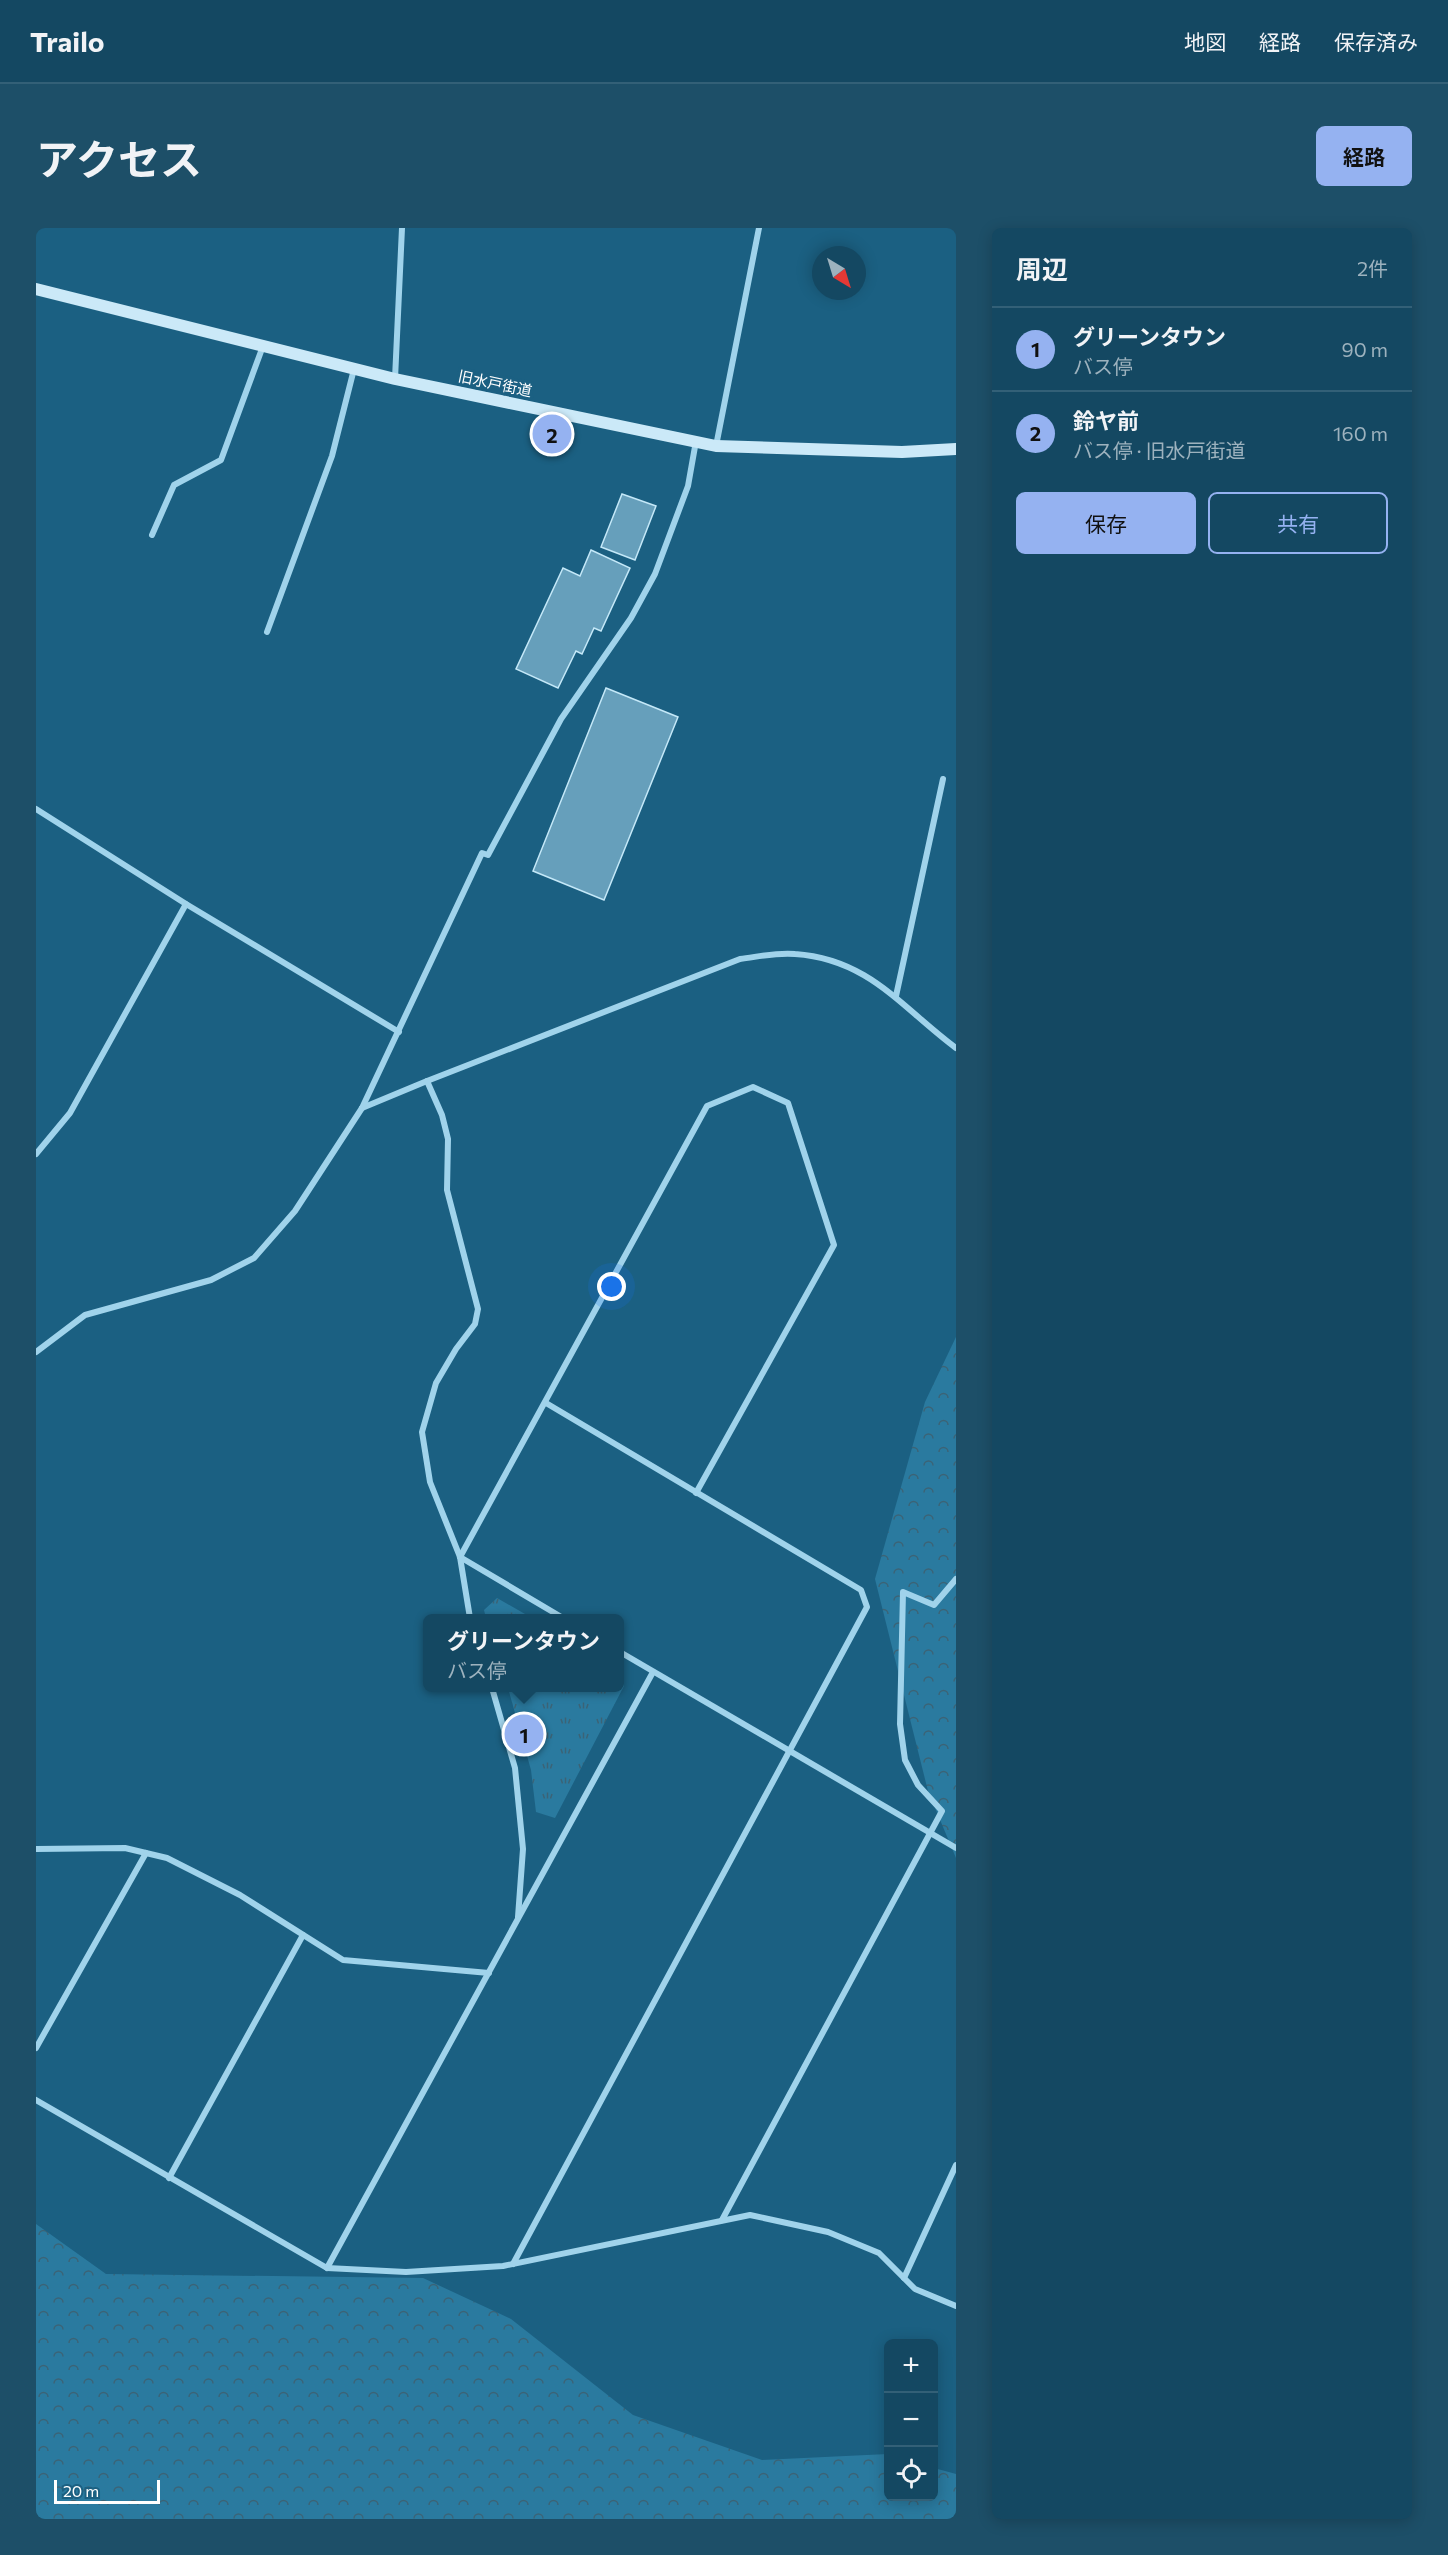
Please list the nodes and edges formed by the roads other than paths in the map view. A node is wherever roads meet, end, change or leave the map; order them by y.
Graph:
1 (402, 228) edge
2 (759, 228) edge
3 (36, 289) edge
4 (263, 346) junction
5 (354, 369) junction
6 (395, 379) junction
7 (696, 441) junction
8 (716, 446) junction
9 (956, 449) edge
10 (152, 535) dead end
11 (267, 632) dead end
12 (943, 779) dead end
13 (36, 809) edge
14 (186, 904) junction
15 (896, 996) junction
16 (399, 1032) junction
17 (956, 1048) edge
18 (427, 1082) junction
19 (362, 1108) junction
20 (36, 1154) edge
21 (38, 1347) edge
22 (546, 1403) junction
23 (696, 1493) junction
24 (460, 1557) junction
25 (956, 1579) edge
26 (469, 1614) edge
27 (556, 1614) edge
28 (624, 1654) edge
29 (653, 1672) junction
30 (493, 1692) edge
31 (789, 1752) junction
32 (929, 1833) junction
33 (956, 1848) edge
34 (36, 1849) edge
35 (146, 1853) junction
36 (518, 1920) junction
37 (303, 1935) junction
38 (489, 1973) junction
39 (36, 2048) edge
40 (36, 2100) edge
41 (956, 2165) edge
42 (169, 2178) junction
43 (722, 2220) junction
44 (513, 2264) junction
45 (327, 2268) junction
46 (904, 2278) junction
47 (956, 2306) edge

1 - 6 street
2 - 8 street
3 - 4 street, 旧水戸街道
4 - 5 street, 旧水戸街道
4 - 10 street
5 - 6 street, 旧水戸街道
5 - 11 street
6 - 7 street, 旧水戸街道
7 - 8 street, 旧水戸街道
7 - 16 street
8 - 9 street, 旧水戸街道
12 - 15 street
13 - 14 street
14 - 16 street
14 - 20 street
15 - 17 street
15 - 18 street
16 - 19 street
18 - 19 street
18 - 24 street
19 - 21 street
22 - 23 street
22 - 23 street
22 - 24 street
23 - 31 street
24 - 26 street
24 - 27 street
25 - 32 street
28 - 29 street
29 - 31 street
29 - 36 street
30 - 36 street
31 - 32 street
31 - 44 street
32 - 33 street
32 - 43 street
34 - 35 street
35 - 37 street
35 - 39 street
36 - 38 street
37 - 38 street
37 - 42 street
38 - 45 street
40 - 42 street
41 - 46 street
42 - 45 street
43 - 44 street
43 - 46 street
44 - 45 street
46 - 47 street

